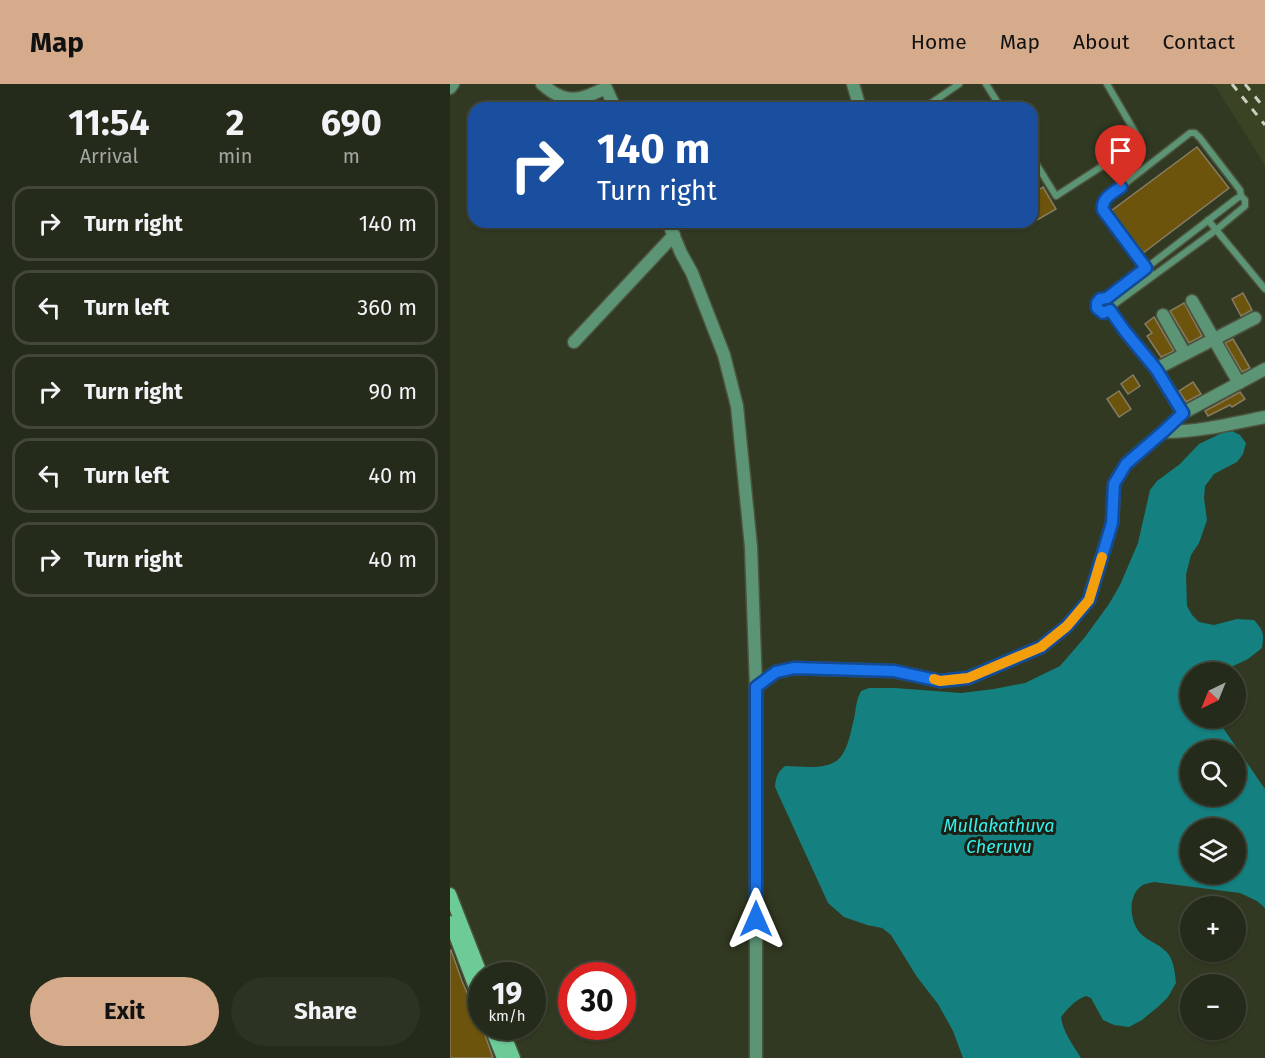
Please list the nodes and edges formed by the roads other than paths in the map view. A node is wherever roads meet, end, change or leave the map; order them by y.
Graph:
1 (453, 84) edge
2 (542, 84) edge
3 (853, 84) edge
4 (959, 84) edge
5 (986, 84) edge
6 (1107, 84) edge
7 (611, 86) edge
8 (450, 88) edge
9 (614, 102) edge
10 (858, 102) edge
11 (933, 102) edge
12 (997, 102) edge
13 (1038, 167) edge
14 (1241, 196) junction
15 (1208, 220) junction
16 (671, 228) edge
17 (1216, 230) junction
18 (674, 235) junction
19 (1146, 268) junction
20 (1153, 276) junction
21 (1265, 289) edge
22 (1107, 298) junction
23 (1192, 301) dead end
24 (1111, 308) junction
25 (1163, 315) dead end
26 (1255, 318) dead end
27 (1124, 330) joint
28 (1214, 339) junction
29 (574, 342) dead end
30 (1185, 354) junction
31 (1156, 369) junction
32 (1265, 369) edge
33 (1239, 383) junction
34 (1183, 413) junction
35 (1265, 417) edge
36 (1163, 432) junction
37 (756, 687) junction
38 (450, 894) edge
39 (450, 922) edge
40 (454, 946) edge
41 (477, 962) edge
42 (468, 976) edge
43 (496, 1040) edge
44 (507, 1040) edge
45 (503, 1058) edge
46 (514, 1058) edge
47 (756, 1058) edge

1 - 8 street
2 - 7 street
3 - 10 street
4 - 11 lane
5 - 12 lane
6 - 13 lane
7 - 9 street
14 - 15 lane
14 - 17 lane
14 - 19 lane
15 - 17 lane
15 - 19 lane
16 - 18 street
17 - 20 lane
17 - 21 lane
18 - 29 street
18 - 37 street
19 - 20 lane
19 - 22 lane
20 - 24 lane
22 - 24 lane
22 - 24 lane
23 - 28 street
24 - 27 lane
25 - 30 street
26 - 28 street
27 - 31 street
28 - 30 street
28 - 33 street
30 - 31 street
31 - 34 street
32 - 33 street
33 - 34 street
34 - 36 street
35 - 36 street
36 - 37 street
37 - 47 street
38 - 41 street
39 - 40 street
40 - 42 street
43 - 45 street
44 - 46 street

